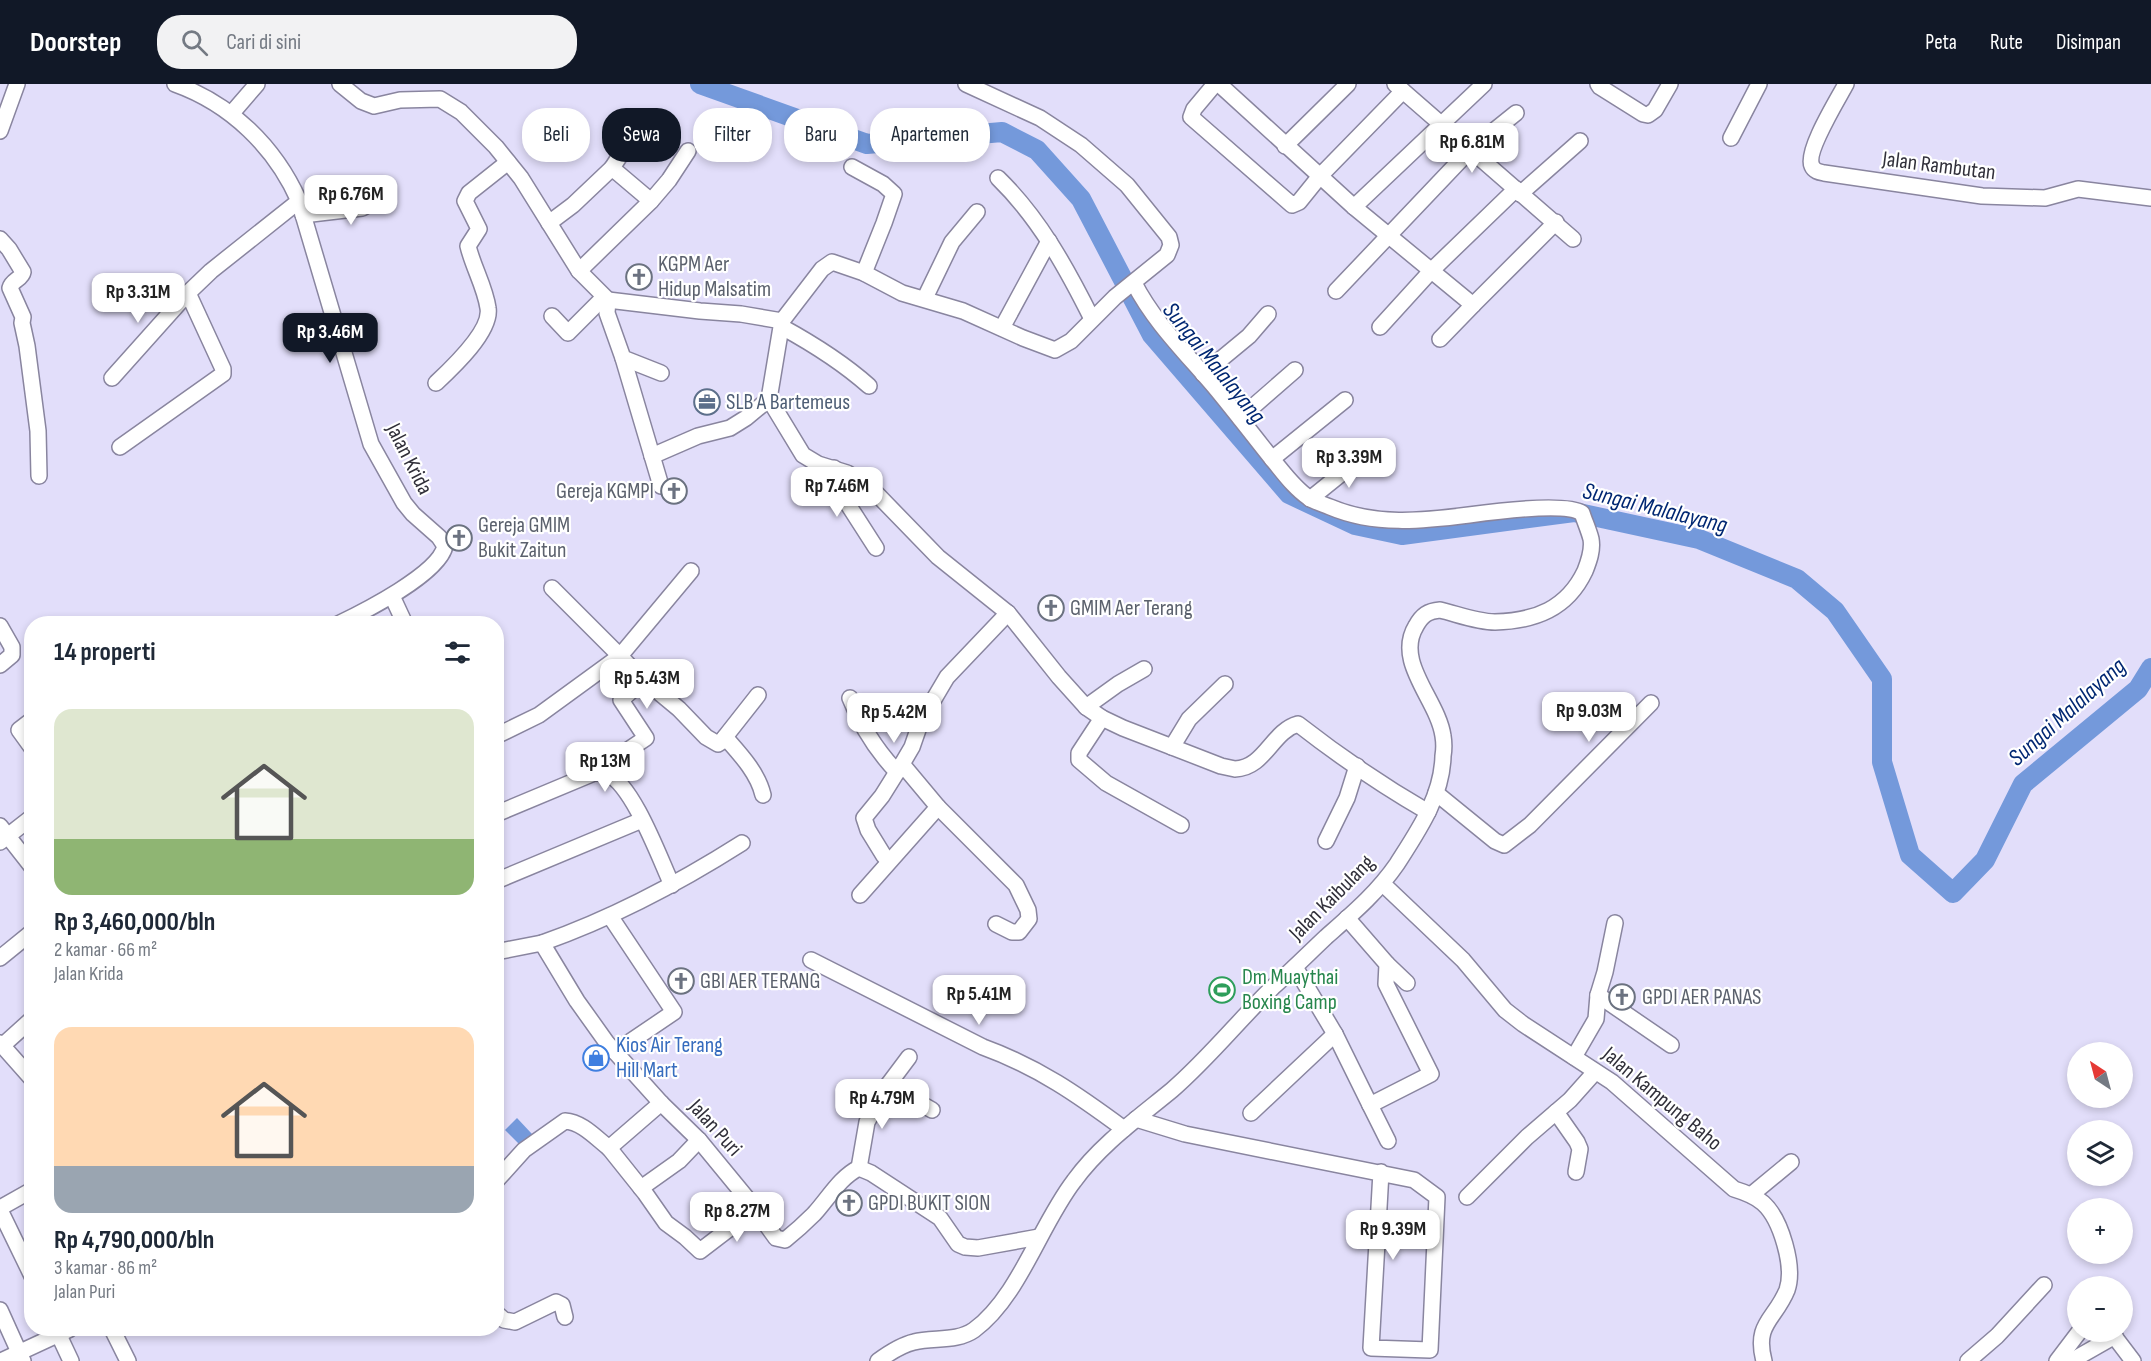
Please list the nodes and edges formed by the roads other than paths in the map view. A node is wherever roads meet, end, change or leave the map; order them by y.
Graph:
1 (17, 84) edge
2 (175, 84) edge
3 (257, 84) edge
4 (340, 84) edge
5 (966, 84) edge
6 (1217, 84) edge
7 (1348, 84) edge
8 (1484, 84) edge
9 (1598, 84) edge
10 (1670, 84) edge
11 (1759, 84) edge
12 (1846, 84) edge
13 (1400, 87) edge
14 (232, 113) junction
15 (1516, 113) dead end
16 (1439, 124) junction
17 (0, 131) edge
18 (1731, 138) dead end
19 (1580, 141) dead end
20 (1286, 146) junction
21 (1470, 150) junction
22 (688, 151) dead end
23 (508, 162) junction
24 (616, 162) edge
25 (852, 167) dead end
26 (612, 168) junction
27 (1320, 176) junction
28 (998, 178) dead end
29 (1518, 191) junction
30 (385, 196) dead end
31 (2151, 198) edge
32 (651, 201) junction
33 (1354, 207) junction
34 (301, 208) junction
35 (977, 212) dead end
36 (1556, 222) junction
37 (549, 223) junction
38 (1389, 236) junction
39 (0, 239) edge
40 (1573, 239) dead end
41 (1049, 241) junction
42 (579, 271) junction
43 (1431, 272) junction
44 (864, 273) junction
45 (1132, 284) junction
46 (1336, 291) dead end
47 (188, 293) junction
48 (606, 298) junction
49 (925, 298) junction
50 (1473, 305) junction
51 (1268, 314) dead end
52 (552, 316) dead end
53 (1092, 319) junction
54 (782, 324) junction
55 (1380, 327) dead end
56 (1002, 328) junction
57 (1440, 339) dead end
58 (623, 358) junction
59 (1295, 370) dead end
60 (661, 373) dead end
61 (1203, 374) junction
62 (112, 378) dead end
63 (436, 383) dead end
64 (869, 386) dead end
65 (769, 399) junction
66 (1345, 400) dead end
67 (1240, 418) junction
68 (120, 447) dead end
69 (1367, 453) dead end
70 (652, 456) junction
71 (1272, 459) junction
72 (834, 468) junction
73 (39, 476) dead end
74 (661, 486) dead end
75 (1310, 499) junction
76 (876, 548) dead end
77 (692, 571) dead end
78 (552, 588) dead end
79 (392, 596) junction
80 (1008, 613) junction
81 (353, 616) edge
82 (401, 616) edge
83 (0, 626) edge
84 (620, 656) junction
85 (0, 665) edge
86 (1144, 669) dead end
87 (644, 680) junction
88 (1225, 684) dead end
89 (758, 694) dead end
90 (850, 698) dead end
91 (1651, 704) dead end
92 (1086, 707) junction
93 (1102, 718) junction
94 (504, 732) edge
95 (725, 737) junction
96 (1172, 747) junction
97 (1357, 766) junction
98 (899, 768) junction
99 (594, 773) junction
100 (1436, 793) junction
101 (763, 795) dead end
102 (882, 796) junction
103 (938, 807) junction
104 (504, 811) edge
105 (852, 812) dead end
106 (1428, 812) junction
107 (642, 820) junction
108 (24, 822) edge
109 (1181, 825) dead end
110 (3, 835) edge
111 (1326, 841) dead end
112 (742, 843) dead end
113 (884, 856) dead end
114 (24, 858) edge
115 (504, 878) edge
116 (1383, 884) junction
117 (672, 885) junction
118 (860, 895) dead end
119 (610, 916) junction
120 (1347, 918) junction
121 (1615, 923) dead end
122 (996, 924) dead end
123 (24, 938) edge
124 (542, 942) junction
125 (504, 950) edge
126 (0, 958) edge
127 (812, 960) dead end
128 (1387, 964) junction
129 (1295, 967) junction
130 (1407, 983) dead end
131 (1598, 995) junction
132 (24, 1025) edge
133 (1335, 1034) junction
134 (1, 1044) edge
135 (1671, 1045) dead end
136 (615, 1052) junction
137 (909, 1057) dead end
138 (1574, 1057) junction
139 (24, 1070) edge
140 (1595, 1072) junction
141 (888, 1085) junction
142 (661, 1103) junction
143 (1370, 1106) junction
144 (932, 1110) dead end
145 (1556, 1112) junction
146 (1251, 1113) dead end
147 (1130, 1124) junction
148 (699, 1140) junction
149 (1388, 1141) dead end
150 (609, 1148) junction
151 (1791, 1162) dead end
152 (859, 1168) junction
153 (504, 1172) edge
154 (1381, 1172) junction
155 (1576, 1172) dead end
156 (641, 1188) junction
157 (24, 1195) edge
158 (1751, 1195) junction
159 (1467, 1197) dead end
160 (0, 1209) edge
161 (755, 1209) junction
162 (1039, 1237) junction
163 (24, 1259) edge
164 (2044, 1285) dead end
165 (0, 1310) edge
166 (565, 1317) dead end
167 (504, 1320) edge
168 (54, 1336) edge
169 (64, 1336) edge
170 (116, 1336) edge
171 (2071, 1342) edge
172 (2100, 1342) edge
173 (2119, 1342) edge
174 (21, 1357) edge
175 (1976, 1359) edge
176 (0, 1361) edge
177 (71, 1361) edge
178 (128, 1361) edge
179 (878, 1361) edge
180 (1764, 1361) edge
181 (2057, 1361) edge
182 (2070, 1361) edge
183 (2133, 1361) edge

1 - 17 street
2 - 14 street, Jalan Krida
3 - 14 street
4 - 23 street
5 - 45 street
6 - 20 street
6 - 27 street
7 - 20 street
8 - 16 street
9 - 10 street
11 - 18 street
12 - 31 street, Jalan Rambutan
13 - 16 street
13 - 27 street
14 - 34 street, Jalan Krida
15 - 21 street
16 - 21 street
16 - 33 street
19 - 29 street
20 - 27 street
21 - 29 street
21 - 38 street
22 - 32 street
23 - 37 street
23 - 63 street
24 - 26 street
25 - 44 street
26 - 32 street
26 - 37 street
27 - 33 street
28 - 41 street
29 - 36 street
29 - 43 street
30 - 34 street
32 - 42 street
33 - 38 street
34 - 47 street
34 - 79 street, Jalan Krida
35 - 49 street
36 - 40 street
36 - 50 street
37 - 42 street
38 - 43 street
38 - 46 street
39 - 73 street
41 - 53 street
41 - 56 street
42 - 48 street
43 - 50 street
43 - 55 street
44 - 49 street
44 - 54 street
45 - 53 street
45 - 61 street
47 - 62 street
47 - 68 street
48 - 52 street
48 - 54 street
48 - 58 street
49 - 56 street
50 - 57 street
51 - 61 street
53 - 56 street
54 - 64 street
54 - 65 street
58 - 60 street
58 - 70 street
59 - 67 street
61 - 67 street
65 - 70 street
65 - 72 street
66 - 71 street
67 - 71 street
69 - 75 street
70 - 74 street
71 - 75 street
72 - 76 street
72 - 80 street
75 - 100 street, Jalan Kaibulang
77 - 84 street
78 - 84 street
79 - 81 street
79 - 82 street
80 - 92 street
80 - 98 street
83 - 85 street
84 - 87 street
84 - 94 street
86 - 92 street
87 - 95 street
87 - 99 street
88 - 96 street
89 - 95 street
90 - 98 street
91 - 100 street
92 - 93 street
93 - 96 street
93 - 109 street
95 - 101 street
96 - 97 street
97 - 106 street
97 - 111 street
98 - 102 street
98 - 103 street
99 - 104 street
99 - 107 street
100 - 106 street, Jalan Kaibulang
102 - 105 street
102 - 113 street
103 - 118 street
103 - 122 street
106 - 116 street, Jalan Kaibulang
107 - 115 street
107 - 117 street
108 - 110 street
110 - 114 street
112 - 117 street
116 - 120 street, Jalan Kaibulang
116 - 138 street, Jalan Kampung Baho
117 - 119 street
119 - 124 street
119 - 136 street
120 - 128 street
120 - 129 street, Jalan Kaibulang
121 - 131 street
123 - 126 street
124 - 125 street
124 - 136 street, Jalan Puri
127 - 147 street
128 - 130 street
128 - 143 street
129 - 133 street
129 - 147 street, Jalan Kaibulang
131 - 135 street
131 - 138 street
132 - 134 street
133 - 143 street
133 - 146 street
134 - 139 street
136 - 142 street, Jalan Puri
137 - 141 street
138 - 140 street, Jalan Kampung Baho
140 - 145 street
140 - 158 street, Jalan Kampung Baho
141 - 144 street
141 - 152 street
142 - 148 street, Jalan Puri
142 - 150 street
143 - 149 street
145 - 155 street
145 - 159 street
147 - 154 street
147 - 162 street, Jalan Kaibulang
148 - 156 street
148 - 161 street, Jalan Puri
150 - 153 street
150 - 156 street
151 - 158 street
152 - 161 street, Jalan Puri
152 - 162 street
154 - 154 street
156 - 161 street
157 - 160 street
158 - 180 street, Jalan Kampung Baho
160 - 163 street
162 - 179 street, Jalan Kaibulang
164 - 175 street
165 - 174 street
166 - 167 street
168 - 174 street
169 - 177 street
170 - 178 street
171 - 181 street
172 - 182 street
173 - 183 street
174 - 176 street

